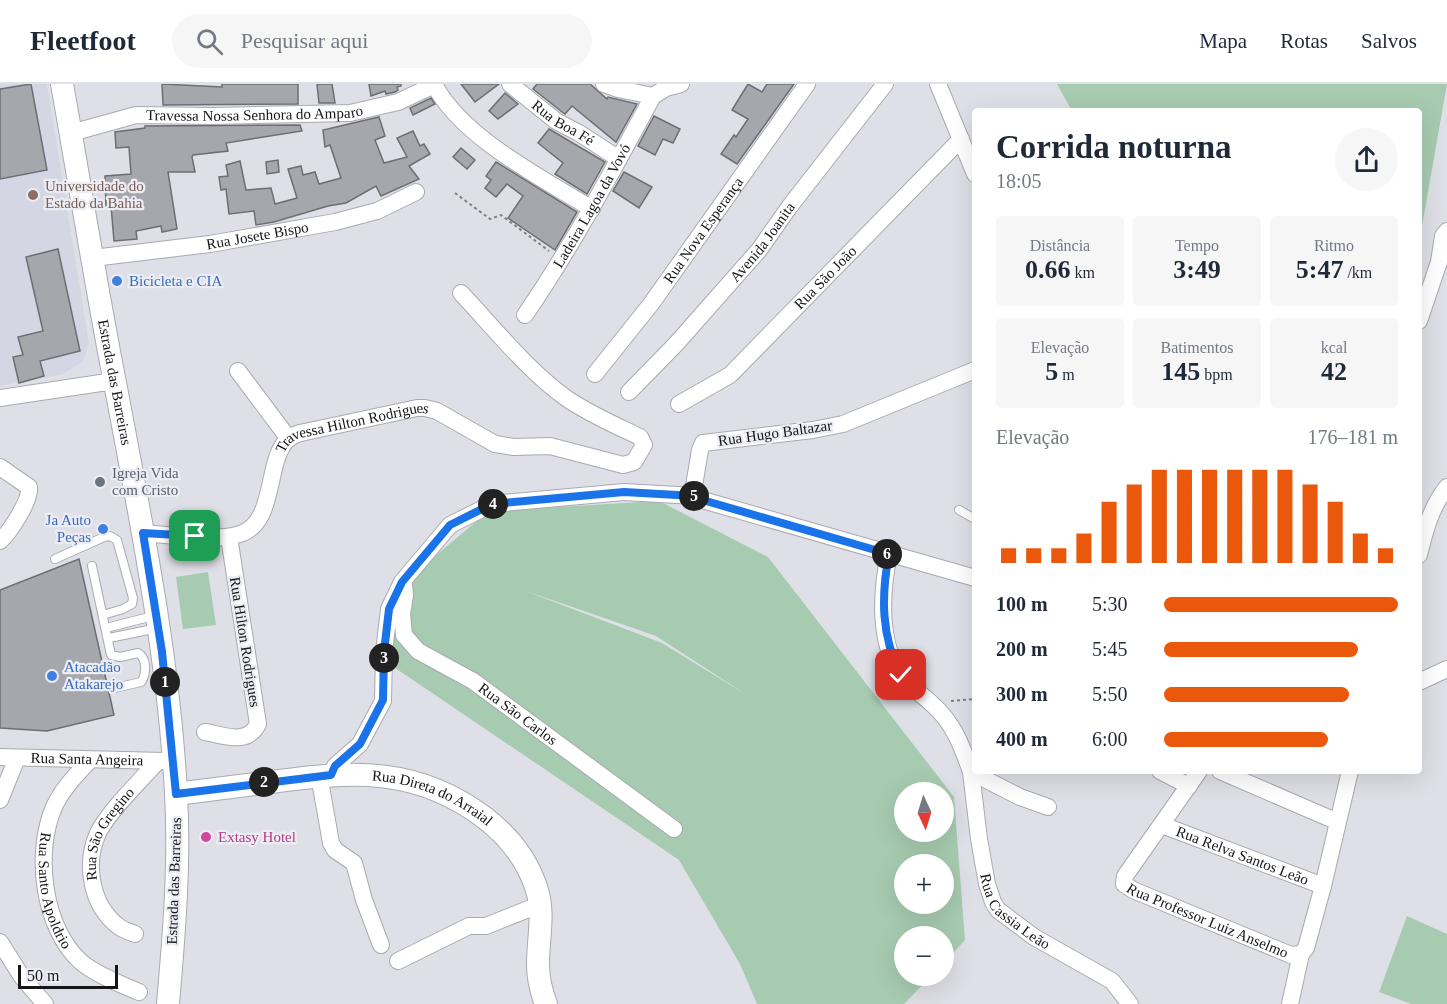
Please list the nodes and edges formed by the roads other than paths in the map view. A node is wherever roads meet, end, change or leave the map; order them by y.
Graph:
1 (62, 84) edge
2 (510, 84) edge
3 (604, 84) edge
4 (681, 84) edge
5 (807, 84) edge
6 (885, 84) edge
7 (938, 84) edge
8 (434, 85) edge
9 (653, 96) junction
10 (71, 133) junction
11 (961, 139) junction
12 (619, 159) junction
13 (972, 166) edge
14 (416, 192) dead end
15 (592, 209) junction
16 (1447, 231) edge
17 (93, 258) junction
18 (461, 293) dead end
19 (1422, 312) edge
20 (525, 315) dead end
21 (238, 371) dead end
22 (972, 371) edge
23 (595, 374) dead end
24 (114, 381) junction
25 (629, 392) dead end
26 (0, 398) edge
27 (679, 404) dead end
28 (289, 439) junction
29 (0, 467) edge
30 (1447, 487) edge
31 (701, 499) junction
32 (959, 510) dead end
33 (972, 517) edge
34 (143, 533) junction
35 (229, 537) junction
36 (0, 541) edge
37 (1422, 544) edge
38 (889, 554) junction
39 (55, 559) dead end
40 (92, 566) dead end
41 (972, 577) edge
42 (402, 582) junction
43 (103, 615) junction
44 (158, 622) junction
45 (106, 628) junction
46 (109, 638) junction
47 (1447, 669) edge
48 (1422, 681) edge
49 (115, 688) dead end
50 (205, 732) dead end
51 (8, 758) edge
52 (90, 760) junction
53 (166, 760) junction
54 (971, 772) joint
55 (975, 774) edge
56 (1166, 774) edge
57 (1197, 774) edge
58 (1227, 774) edge
59 (1349, 774) edge
60 (325, 775) junction
61 (1189, 786) junction
62 (176, 794) junction
63 (0, 800) edge
64 (1048, 807) dead end
65 (1338, 822) junction
66 (1162, 825) junction
67 (674, 829) dead end
68 (1323, 886) junction
69 (541, 904) junction
70 (135, 934) dead end
71 (0, 942) edge
72 (381, 945) dead end
73 (1301, 954) junction
74 (398, 961) dead end
75 (139, 992) dead end
76 (45, 1004) edge
77 (168, 1004) edge
78 (546, 1004) edge
79 (1130, 1004) edge
80 (1290, 1004) edge

1 - 10 main road, Estrada das Barreiras
2 - 12 street, Rua Boa Fé
3 - 9 street
4 - 9 street
5 - 23 street, Rua Nova Esperança
6 - 25 street, Avenida Joanita
7 - 11 street
8 - 10 street, Travessa Nossa Senhora do Amparo
8 - 15 street
9 - 12 street, Ladeira Lagoa da Vovó
10 - 17 main road, Estrada das Barreiras
11 - 13 street
11 - 27 street, Rua São João
12 - 15 street, Ladeira Lagoa da Vovó
14 - 17 street, Rua Josete Bispo
15 - 20 street, Ladeira Lagoa da Vovó
16 - 19 street
17 - 24 main road, Estrada das Barreiras
18 - 28 street, Travessa Hilton Rodrigues
21 - 28 street
22 - 31 street, Rua Hugo Baltazar
24 - 26 street
24 - 34 main road, Estrada das Barreiras
28 - 35 street, Travessa Hilton Rodrigues
29 - 36 street
30 - 37 street
31 - 38 street
31 - 42 street
32 - 33 lane
34 - 35 street, Travessa Hilton Rodrigues
34 - 44 main road, Estrada das Barreiras
35 - 50 street, Rua Hilton Rodrigues
38 - 41 street
38 - 54 street, Rua Cassia Leão
39 - 43 lane
40 - 43 lane
42 - 60 street
42 - 67 street, Rua São Carlos
43 - 45 lane
44 - 45 lane
44 - 46 lane
44 - 53 main road, Estrada das Barreiras
45 - 46 lane
46 - 49 lane
47 - 48 street
51 - 52 street, Rua Santa Angeira
51 - 63 street
52 - 53 street, Rua Santa Angeira
52 - 75 street, Rua Santo Apoldrio
53 - 62 main road, Estrada das Barreiras
53 - 70 street, Rua São Gregino
54 - 79 street, Rua Cassia Leão
55 - 64 street
56 - 61 street
57 - 61 street
58 - 65 street
59 - 65 street, Rua Professor Luiz Anselmo
60 - 62 main road, Rua Direta do Arraial
60 - 69 main road, Rua Direta do Arraial
60 - 72 street
61 - 66 street
62 - 77 main road, Estrada das Barreiras
65 - 68 street, Rua Professor Luiz Anselmo
66 - 68 street, Rua Relva Santos Leão
66 - 73 street, Rua Professor Luiz Anselmo
68 - 73 street, Rua Professor Luiz Anselmo
69 - 74 street
69 - 78 main road, Rua Direta do Arraial
71 - 76 street
73 - 80 street

